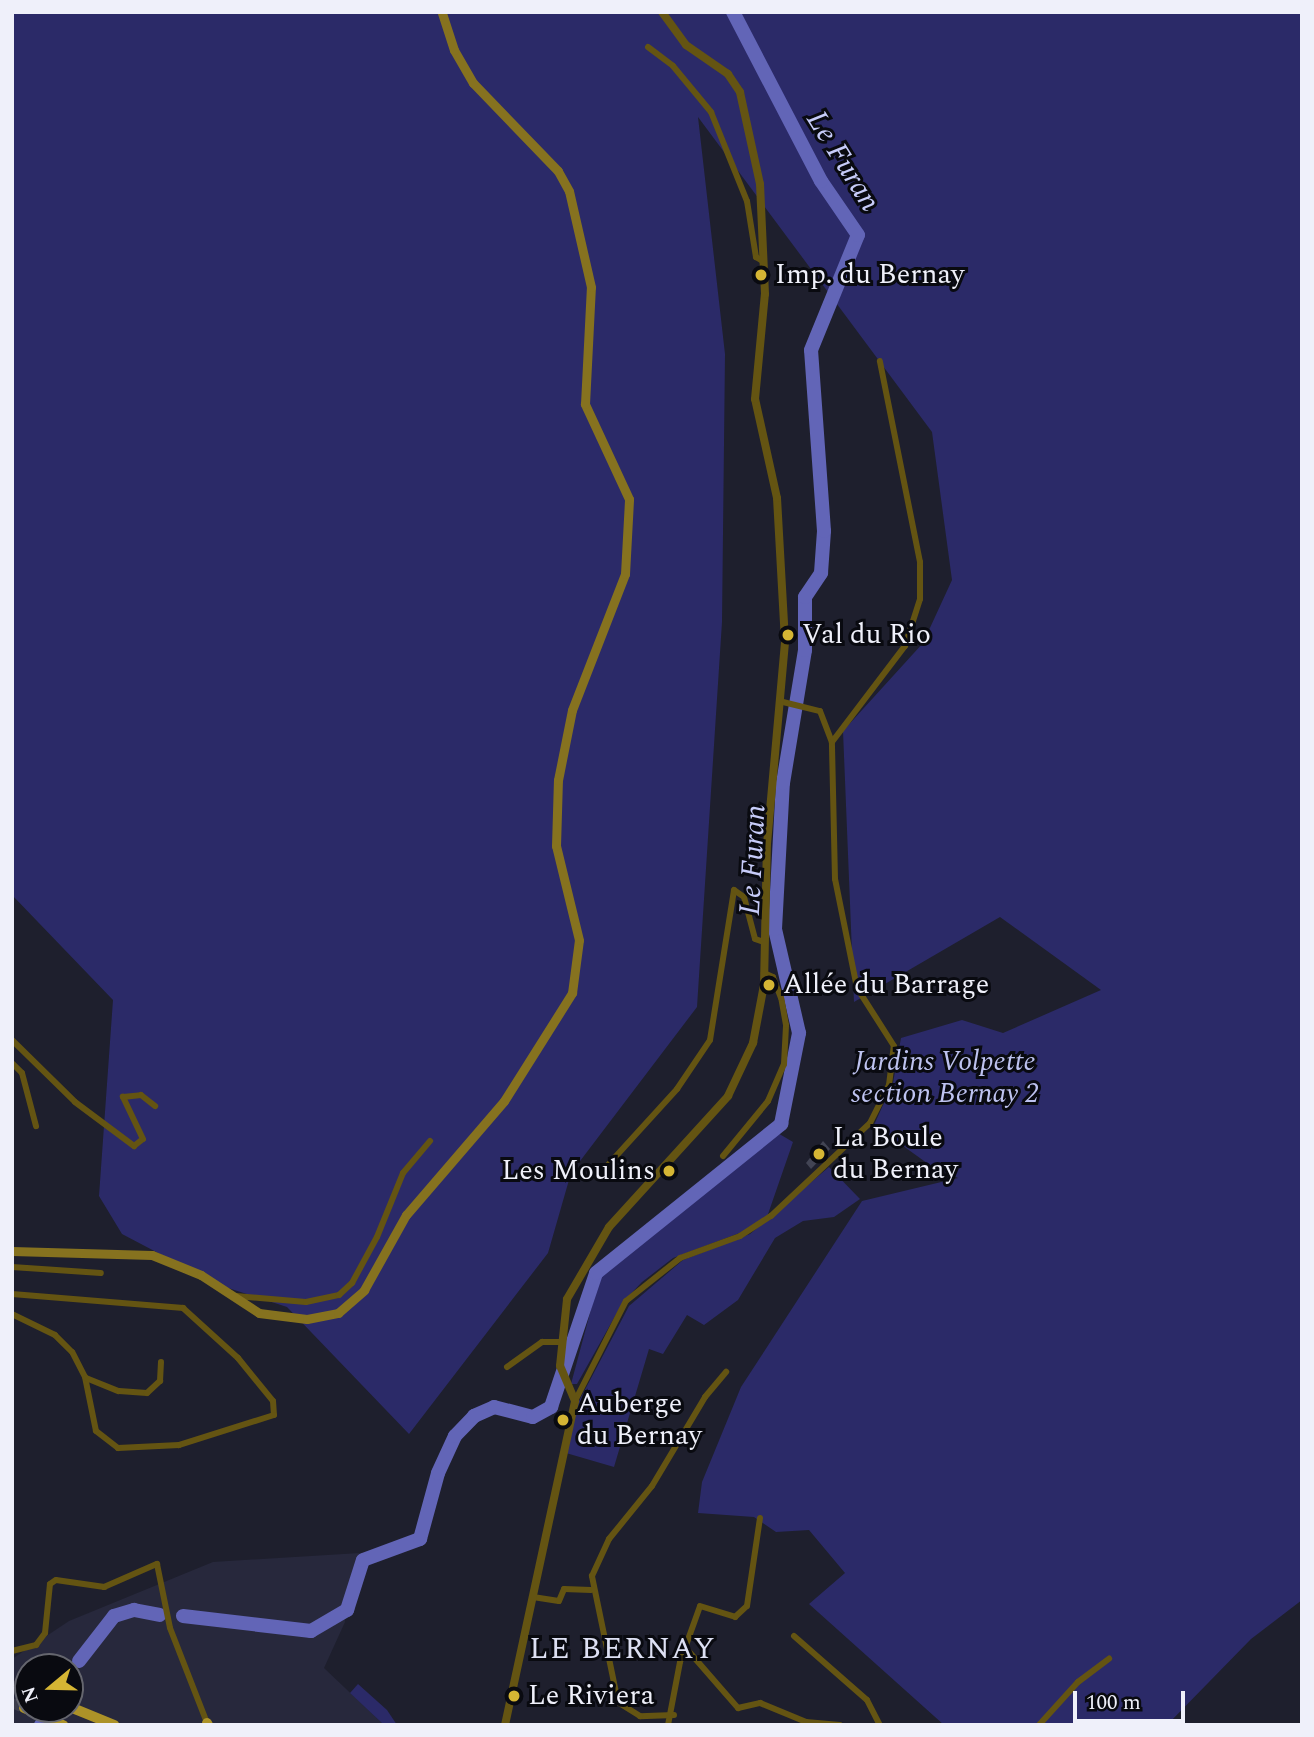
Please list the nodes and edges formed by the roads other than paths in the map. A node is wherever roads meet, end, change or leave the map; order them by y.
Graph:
1 (442, 12) edge
2 (662, 12) edge
3 (648, 47) dead end
4 (766, 263) junction
5 (880, 361) dead end
6 (785, 702) junction
7 (832, 742) junction
8 (764, 942) junction
9 (764, 973) junction
10 (12, 1040) edge
11 (12, 1063) edge
12 (155, 1106) dead end
13 (36, 1126) dead end
14 (430, 1141) dead end
15 (723, 1156) dead end
16 (597, 1177) dead end
17 (12, 1251) edge
18 (12, 1267) edge
19 (101, 1273) dead end
20 (12, 1294) edge
21 (229, 1295) junction
22 (12, 1314) edge
23 (559, 1342) junction
24 (161, 1362) dead end
25 (507, 1367) dead end
26 (726, 1373) dead end
27 (85, 1377) junction
28 (575, 1401) junction
29 (760, 1517) dead end
30 (591, 1590) junction
31 (533, 1597) junction
32 (794, 1636) dead end
33 (685, 1647) junction
34 (12, 1651) edge
35 (1109, 1659) dead end
36 (84, 1713) edge
37 (674, 1714) junction
38 (208, 1724) edge
39 (670, 1724) edge
40 (114, 1725) edge
41 (505, 1725) edge
42 (840, 1725) edge
43 (880, 1725) edge
44 (1039, 1725) edge

1 - 21 main road
2 - 4 street
3 - 4 street
4 - 6 street
5 - 7 street
6 - 7 street
6 - 8 street
7 - 28 street
8 - 9 street
8 - 16 street
9 - 15 street
9 - 23 street
10 - 12 street
11 - 13 street
14 - 21 street
17 - 21 main road
18 - 19 street
20 - 27 street
22 - 27 street
23 - 25 street
23 - 28 street
24 - 27 street
26 - 30 street
28 - 31 street
29 - 33 street
30 - 31 street
30 - 37 street
31 - 41 street
32 - 43 street
33 - 37 street
33 - 42 street
34 - 38 street
35 - 44 street
36 - 40 highway
37 - 39 street

